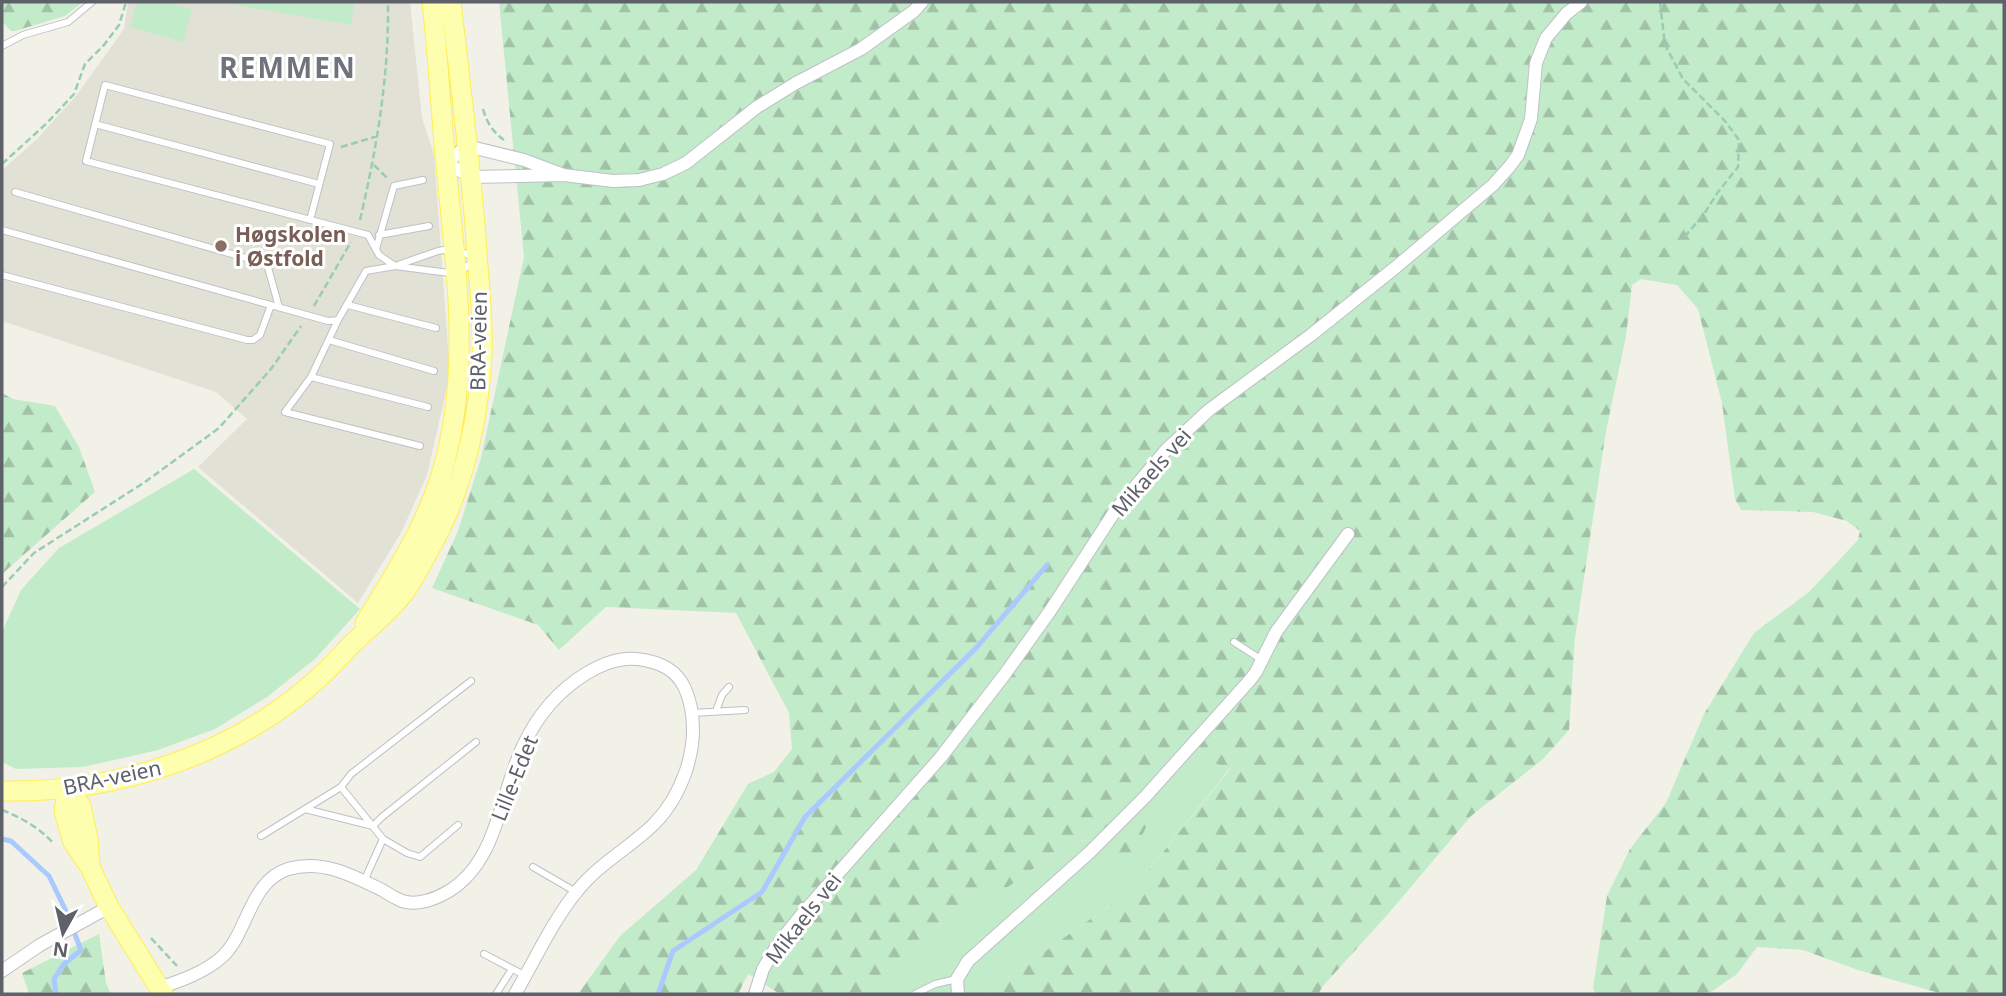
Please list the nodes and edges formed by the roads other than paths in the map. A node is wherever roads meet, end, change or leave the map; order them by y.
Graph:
1 (92, 2) edge
2 (432, 2) edge
3 (451, 2) edge
4 (922, 2) edge
5 (1581, 2) edge
6 (2, 46) edge
7 (95, 124) junction
8 (467, 146) junction
9 (446, 163) junction
10 (564, 176) junction
11 (471, 177) junction
12 (423, 180) dead end
13 (319, 184) junction
14 (15, 192) dead end
15 (310, 220) junction
16 (429, 226) dead end
17 (2, 230) edge
18 (379, 236) junction
19 (454, 248) junction
20 (376, 249) junction
21 (477, 259) junction
22 (395, 266) junction
23 (457, 274) junction
24 (2, 275) edge
25 (271, 305) junction
26 (348, 305) junction
27 (279, 307) junction
28 (338, 320) junction
29 (436, 328) dead end
30 (329, 340) junction
31 (434, 370) dead end
32 (310, 377) junction
33 (428, 407) dead end
34 (421, 446) dead end
35 (1348, 534) dead end
36 (1234, 642) dead end
37 (352, 645) junction
38 (1262, 660) junction
39 (471, 681) dead end
40 (729, 687) dead end
41 (745, 710) dead end
42 (716, 711) junction
43 (692, 713) junction
44 (476, 742) dead end
45 (341, 787) junction
46 (68, 788) junction
47 (2, 792) edge
48 (305, 809) junction
49 (458, 825) dead end
50 (373, 826) junction
51 (261, 836) dead end
52 (383, 839) junction
53 (533, 867) dead end
54 (363, 881) junction
55 (576, 892) junction
56 (109, 907) junction
57 (485, 954) dead end
58 (512, 969) junction
59 (2, 971) edge
60 (526, 976) junction
61 (957, 979) junction
62 (161, 991) edge
63 (496, 994) edge
64 (515, 994) edge
65 (755, 994) edge
66 (915, 994) edge
67 (958, 994) edge

1 - 6 lane
2 - 9 main road, BRA-veien
3 - 8 main road, BRA-veien
4 - 10 street
5 - 65 street, Mikaels vei
7 - 13 lane
7 - 13 lane
7 - 15 lane
8 - 9 street
8 - 10 street
8 - 11 main road, BRA-veien
9 - 11 street
9 - 19 main road, BRA-veien
10 - 11 street
11 - 21 main road, BRA-veien
12 - 18 lane
13 - 15 lane
14 - 27 lane
15 - 20 lane
16 - 18 lane
17 - 25 lane
18 - 20 lane
19 - 21 lane
19 - 22 lane
19 - 23 main road, BRA-veien
20 - 22 lane
21 - 23 lane
21 - 37 main road, BRA-veien
22 - 23 lane
22 - 26 lane
23 - 37 main road, BRA-veien
24 - 25 lane
25 - 27 lane
26 - 28 lane
26 - 29 lane
27 - 28 lane
28 - 30 lane
30 - 31 lane
30 - 32 lane
32 - 33 lane
32 - 34 lane
35 - 38 street
36 - 38 lane
37 - 46 main road, BRA-veien
38 - 61 street
39 - 45 lane
40 - 42 lane
41 - 42 lane
42 - 43 lane
43 - 54 street, Lille-Edet
43 - 55 street, Lille-Edet
44 - 50 lane
45 - 48 lane
45 - 50 lane
46 - 47 main road, BRA-veien
46 - 56 main road
48 - 50 lane
48 - 51 lane
49 - 52 lane
50 - 52 lane
52 - 54 lane
53 - 55 lane
54 - 62 street, Lille-Edet
55 - 60 street, Lille-Edet
56 - 59 street
56 - 62 main road
57 - 58 lane
58 - 60 lane
58 - 63 lane
60 - 64 street, Lille-Edet
61 - 66 lane
61 - 67 street

